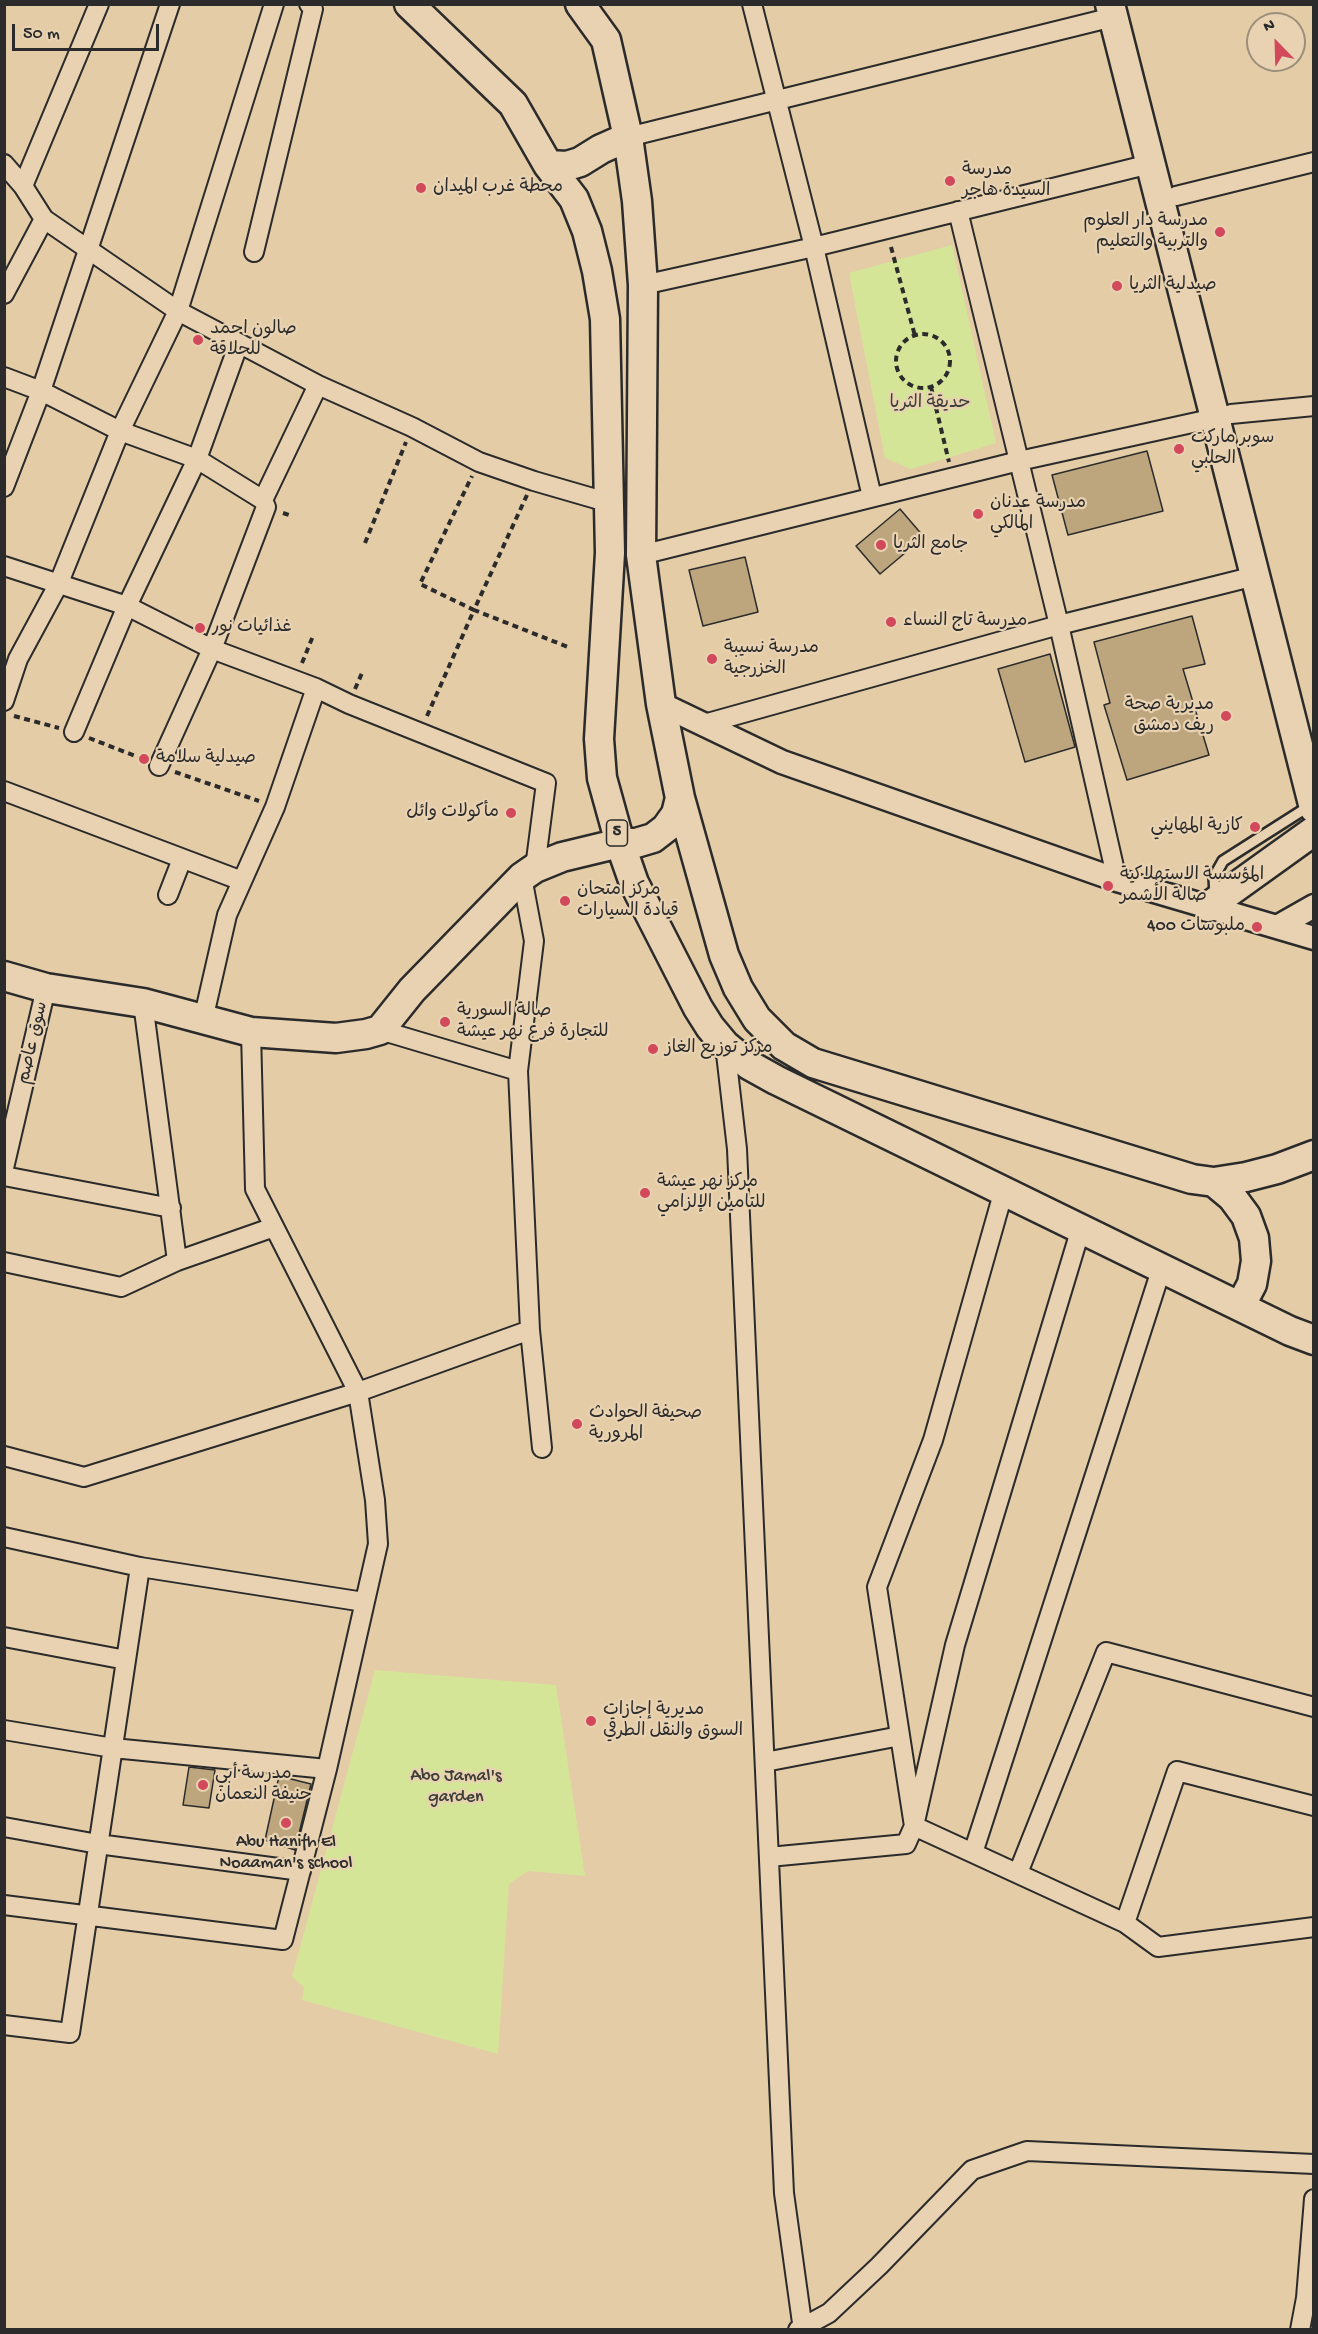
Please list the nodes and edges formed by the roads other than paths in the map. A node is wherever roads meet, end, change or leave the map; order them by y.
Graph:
1 (99, 4) edge
2 (170, 4) edge
3 (274, 4) edge
4 (309, 4) edge
5 (409, 4) edge
6 (580, 4) edge
7 (597, 4) edge
8 (752, 4) edge
9 (1116, 9) edge
10 (606, 40) junction
11 (775, 100) junction
12 (628, 137) junction
13 (1314, 162) edge
14 (4, 164) edge
15 (1150, 164) junction
16 (548, 165) junction
17 (23, 186) junction
18 (1176, 196) junction
19 (958, 211) junction
20 (45, 219) junction
21 (814, 247) junction
22 (88, 249) junction
23 (254, 252) dead end
24 (643, 285) junction
25 (4, 294) edge
26 (178, 311) junction
27 (239, 344) junction
28 (4, 377) edge
29 (318, 385) junction
30 (41, 391) junction
31 (1314, 406) edge
32 (1223, 416) junction
33 (120, 431) junction
34 (197, 459) junction
35 (1019, 461) junction
36 (4, 487) edge
37 (872, 497) junction
38 (264, 500) junction
39 (609, 503) junction
40 (641, 555) junction
41 (4, 566) edge
42 (1255, 576) junction
43 (58, 585) junction
44 (127, 606) junction
45 (1059, 625) junction
46 (212, 649) junction
47 (316, 688) junction
48 (4, 701) edge
49 (661, 704) junction
50 (704, 724) junction
51 (74, 732) road end
52 (1314, 740) edge
53 (159, 766) road end
54 (4, 791) edge
55 (680, 798) junction
56 (1313, 814) edge
57 (620, 843) junction
58 (182, 860) junction
59 (529, 873) junction
60 (1117, 880) junction
61 (242, 881) junction
62 (168, 896) dead end
63 (1212, 904) junction
64 (1314, 906) edge
65 (1277, 927) junction
66 (1314, 938) edge
67 (4, 976) edge
68 (46, 988) junction
69 (143, 1003) junction
70 (203, 1020) junction
71 (380, 1030) junction
72 (252, 1032) junction
73 (725, 1045) junction
74 (518, 1071) junction
75 (1314, 1155) edge
76 (4, 1168) edge
77 (4, 1176) edge
78 (1214, 1182) junction
79 (1004, 1190) junction
80 (171, 1208) junction
81 (274, 1227) junction
82 (1081, 1228) junction
83 (177, 1261) junction
84 (4, 1262) edge
85 (1162, 1267) junction
86 (1241, 1305) junction
87 (530, 1330) junction
88 (1302, 1336) edge
89 (1314, 1354) edge
90 (358, 1392) junction
91 (542, 1448) dead end
92 (4, 1456) edge
93 (4, 1537) edge
94 (140, 1567) junction
95 (364, 1602) junction
96 (4, 1637) edge
97 (126, 1660) junction
98 (1314, 1707) edge
99 (4, 1730) edge
100 (900, 1736) junction
101 (113, 1748) junction
102 (765, 1762) junction
103 (327, 1769) junction
104 (1314, 1806) edge
105 (914, 1826) junction
106 (4, 1827) edge
107 (98, 1845) junction
108 (973, 1853) junction
109 (769, 1857) junction
110 (301, 1871) junction
111 (1018, 1873) junction
112 (4, 1905) edge
113 (87, 1916) junction
114 (1125, 1923) junction
115 (1314, 1927) edge
116 (4, 2025) edge
117 (1314, 2164) edge
118 (1314, 2199) edge
119 (801, 2329) edge
120 (1300, 2330) edge

1 - 17 street
2 - 22 street
3 - 26 street
4 - 23 street
5 - 16 main road, 5
6 - 10 main road
7 - 10 main road
8 - 11 street
9 - 11 street
9 - 15 main road
9 - 18 main road
10 - 12 main road
11 - 12 street
11 - 21 street
12 - 16 main road
12 - 24 main road
13 - 18 street
14 - 17 street
15 - 19 street
15 - 32 main road
16 - 39 main road, 5
17 - 20 street
18 - 32 main road
19 - 21 street
19 - 35 street
20 - 22 street
20 - 25 street
21 - 24 street
21 - 37 street
22 - 26 street
22 - 30 street
24 - 40 main road
26 - 27 street
26 - 33 street
27 - 29 street
27 - 34 street
28 - 30 street
29 - 38 street
29 - 39 street
30 - 33 street
30 - 36 street
31 - 32 street
32 - 35 street
32 - 42 main road
32 - 52 main road
33 - 34 street
33 - 43 street
34 - 38 street
34 - 44 street
35 - 37 street
35 - 45 street
37 - 40 street
38 - 46 street
39 - 57 main road, 5
40 - 49 main road
41 - 43 street
42 - 45 street
42 - 56 main road
43 - 44 street
43 - 48 street
44 - 46 street
44 - 51 street
45 - 50 street
45 - 60 street
46 - 47 street
46 - 53 street
47 - 59 street
47 - 61 street
49 - 50 street
49 - 55 main road
50 - 60 street
54 - 58 street
55 - 57 main road
55 - 78 main road
56 - 63 main road
57 - 59 main road
57 - 73 main road, 5
58 - 61 street
58 - 62 street
59 - 71 main road
59 - 74 street
60 - 63 street
61 - 70 street
63 - 65 street
64 - 65 street
65 - 66 street
67 - 68 main road
68 - 69 main road
68 - 76 street, سوق عاصم
69 - 70 main road
69 - 80 street
70 - 72 main road
71 - 72 main road
71 - 74 street
72 - 81 street
73 - 79 main road, 5
73 - 102 street
74 - 87 street
75 - 78 main road
77 - 80 street
78 - 86 main road
79 - 82 main road, 5
79 - 100 street
80 - 83 street
81 - 83 street
81 - 90 street
82 - 85 main road, 5
82 - 105 street
83 - 84 street
85 - 86 main road, 5
85 - 108 street
86 - 88 main road, 5
87 - 90 street
87 - 91 street
88 - 89 main road
90 - 92 street
90 - 95 street
93 - 94 street
94 - 95 street
94 - 97 street
95 - 103 street
96 - 97 street
97 - 101 street
98 - 111 street
99 - 101 street
100 - 102 street
100 - 105 street
101 - 103 street
101 - 107 street
102 - 109 street
103 - 110 street
104 - 114 street
105 - 108 street
105 - 109 street
106 - 107 street
107 - 110 street
107 - 113 street
108 - 111 street
109 - 119 street
110 - 113 street
111 - 114 street
112 - 113 street
113 - 116 street
114 - 115 street
117 - 119 street
118 - 120 street

